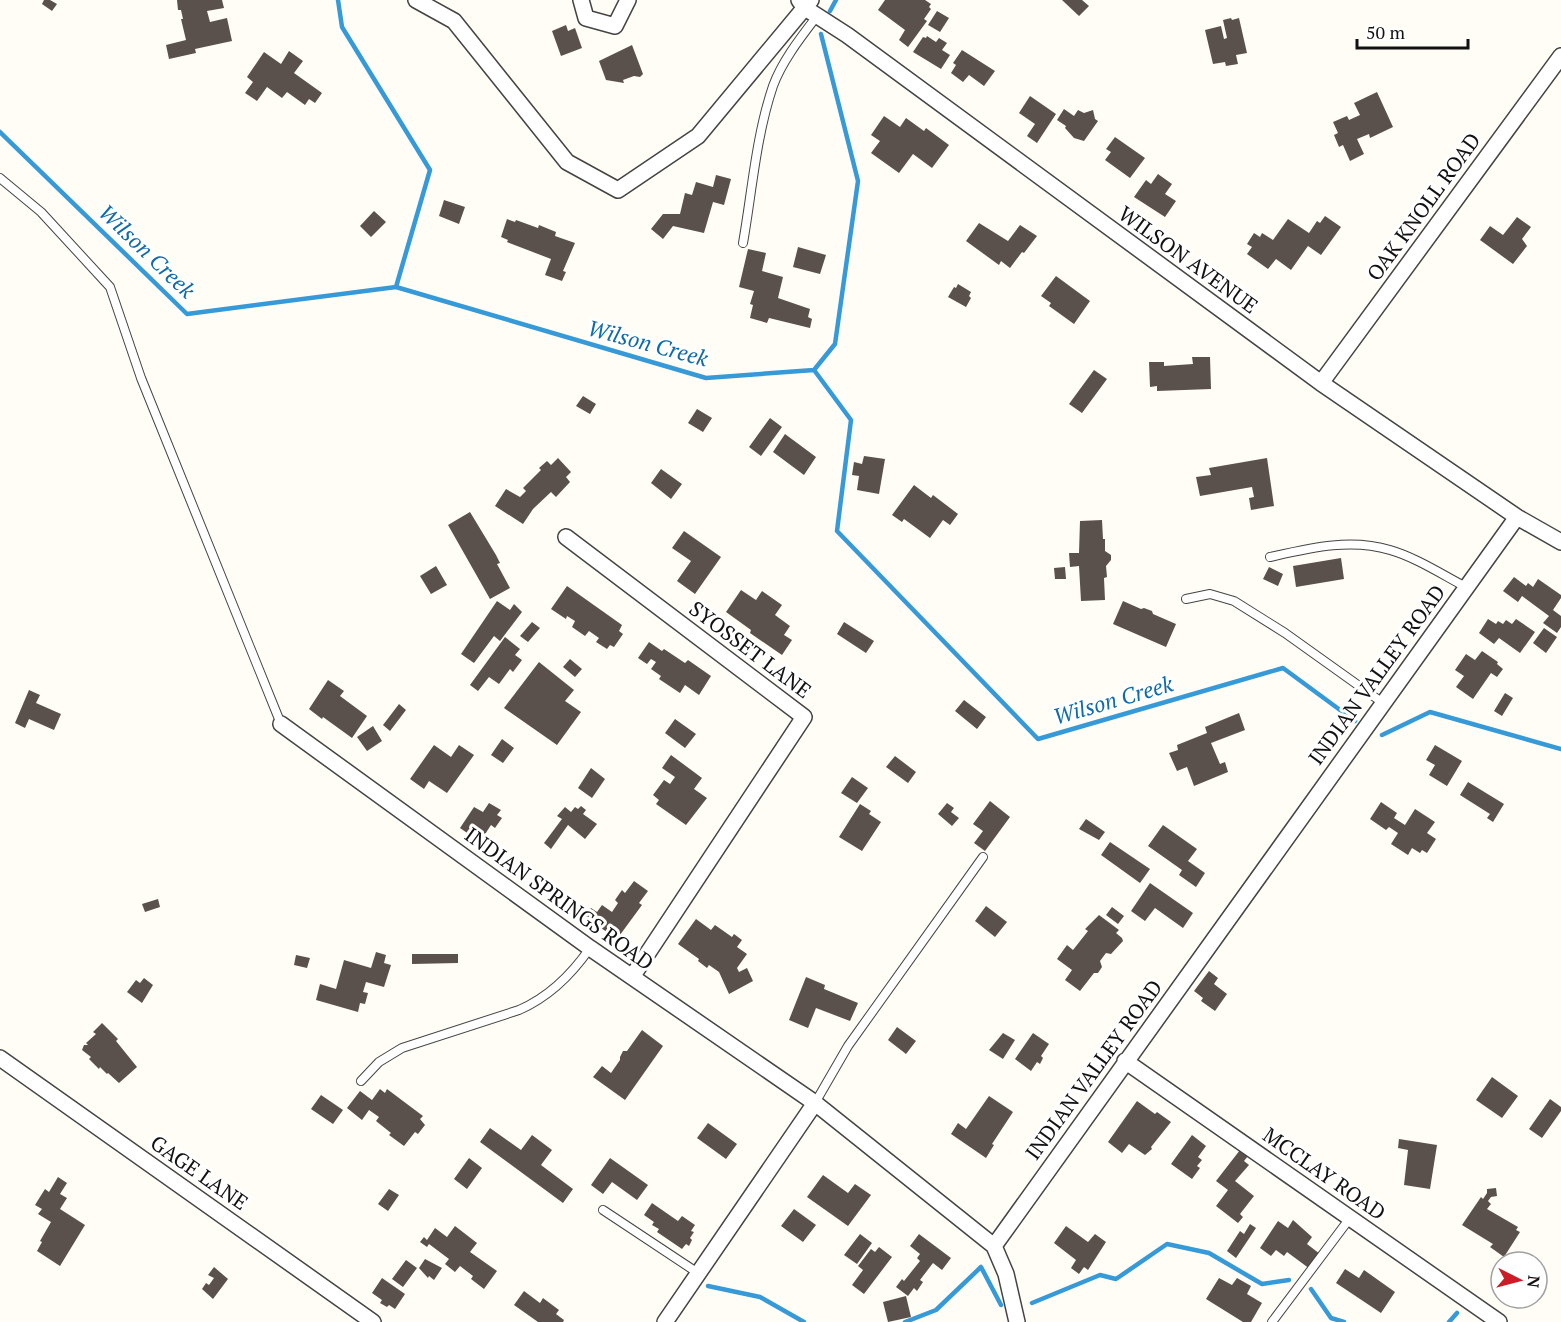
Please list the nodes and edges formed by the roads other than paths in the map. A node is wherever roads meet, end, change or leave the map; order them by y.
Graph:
1 (416, 0) edge
2 (581, 0) edge
3 (628, 0) edge
4 (808, 6) edge
5 (1561, 56) edge
6 (0, 178) edge
7 (743, 243) dead end
8 (1322, 383) junction
9 (1517, 517) junction
10 (566, 537) dead end
11 (1561, 542) edge
12 (1270, 557) dead end
13 (1466, 587) junction
14 (1186, 599) dead end
15 (1383, 703) junction
16 (281, 724) joint
17 (983, 857) dead end
18 (590, 948) junction
19 (632, 977) junction
20 (0, 1058) edge
21 (1125, 1061) junction
22 (361, 1080) dead end
23 (815, 1103) junction
24 (603, 1210) dead end
25 (1350, 1218) junction
26 (994, 1246) junction
27 (698, 1273) junction
28 (373, 1322) edge
29 (665, 1322) edge
30 (1017, 1322) edge
31 (1272, 1322) edge
32 (1500, 1322) edge

1 - 4 street
2 - 3 street
4 - 7 lane
4 - 8 street, WILSON AVENUE
5 - 8 street, OAK KNOLL ROAD
6 - 16 lane
8 - 9 street, WILSON AVENUE
9 - 11 street, WILSON AVENUE
9 - 13 street, INDIAN VALLEY ROAD
10 - 19 street, SYOSSET LANE
12 - 13 lane
13 - 15 street, INDIAN VALLEY ROAD
14 - 15 lane
15 - 21 street, INDIAN VALLEY ROAD
16 - 18 street, INDIAN SPRINGS ROAD
17 - 23 lane
18 - 19 street, INDIAN SPRINGS ROAD
18 - 22 lane
19 - 23 street, INDIAN SPRINGS ROAD
20 - 28 street, GAGE LANE
21 - 25 street, MCCLAY ROAD
21 - 26 street, INDIAN VALLEY ROAD
23 - 26 street
23 - 27 street
24 - 27 lane
25 - 31 lane
25 - 32 street, MCCLAY ROAD
26 - 30 street
27 - 29 street

